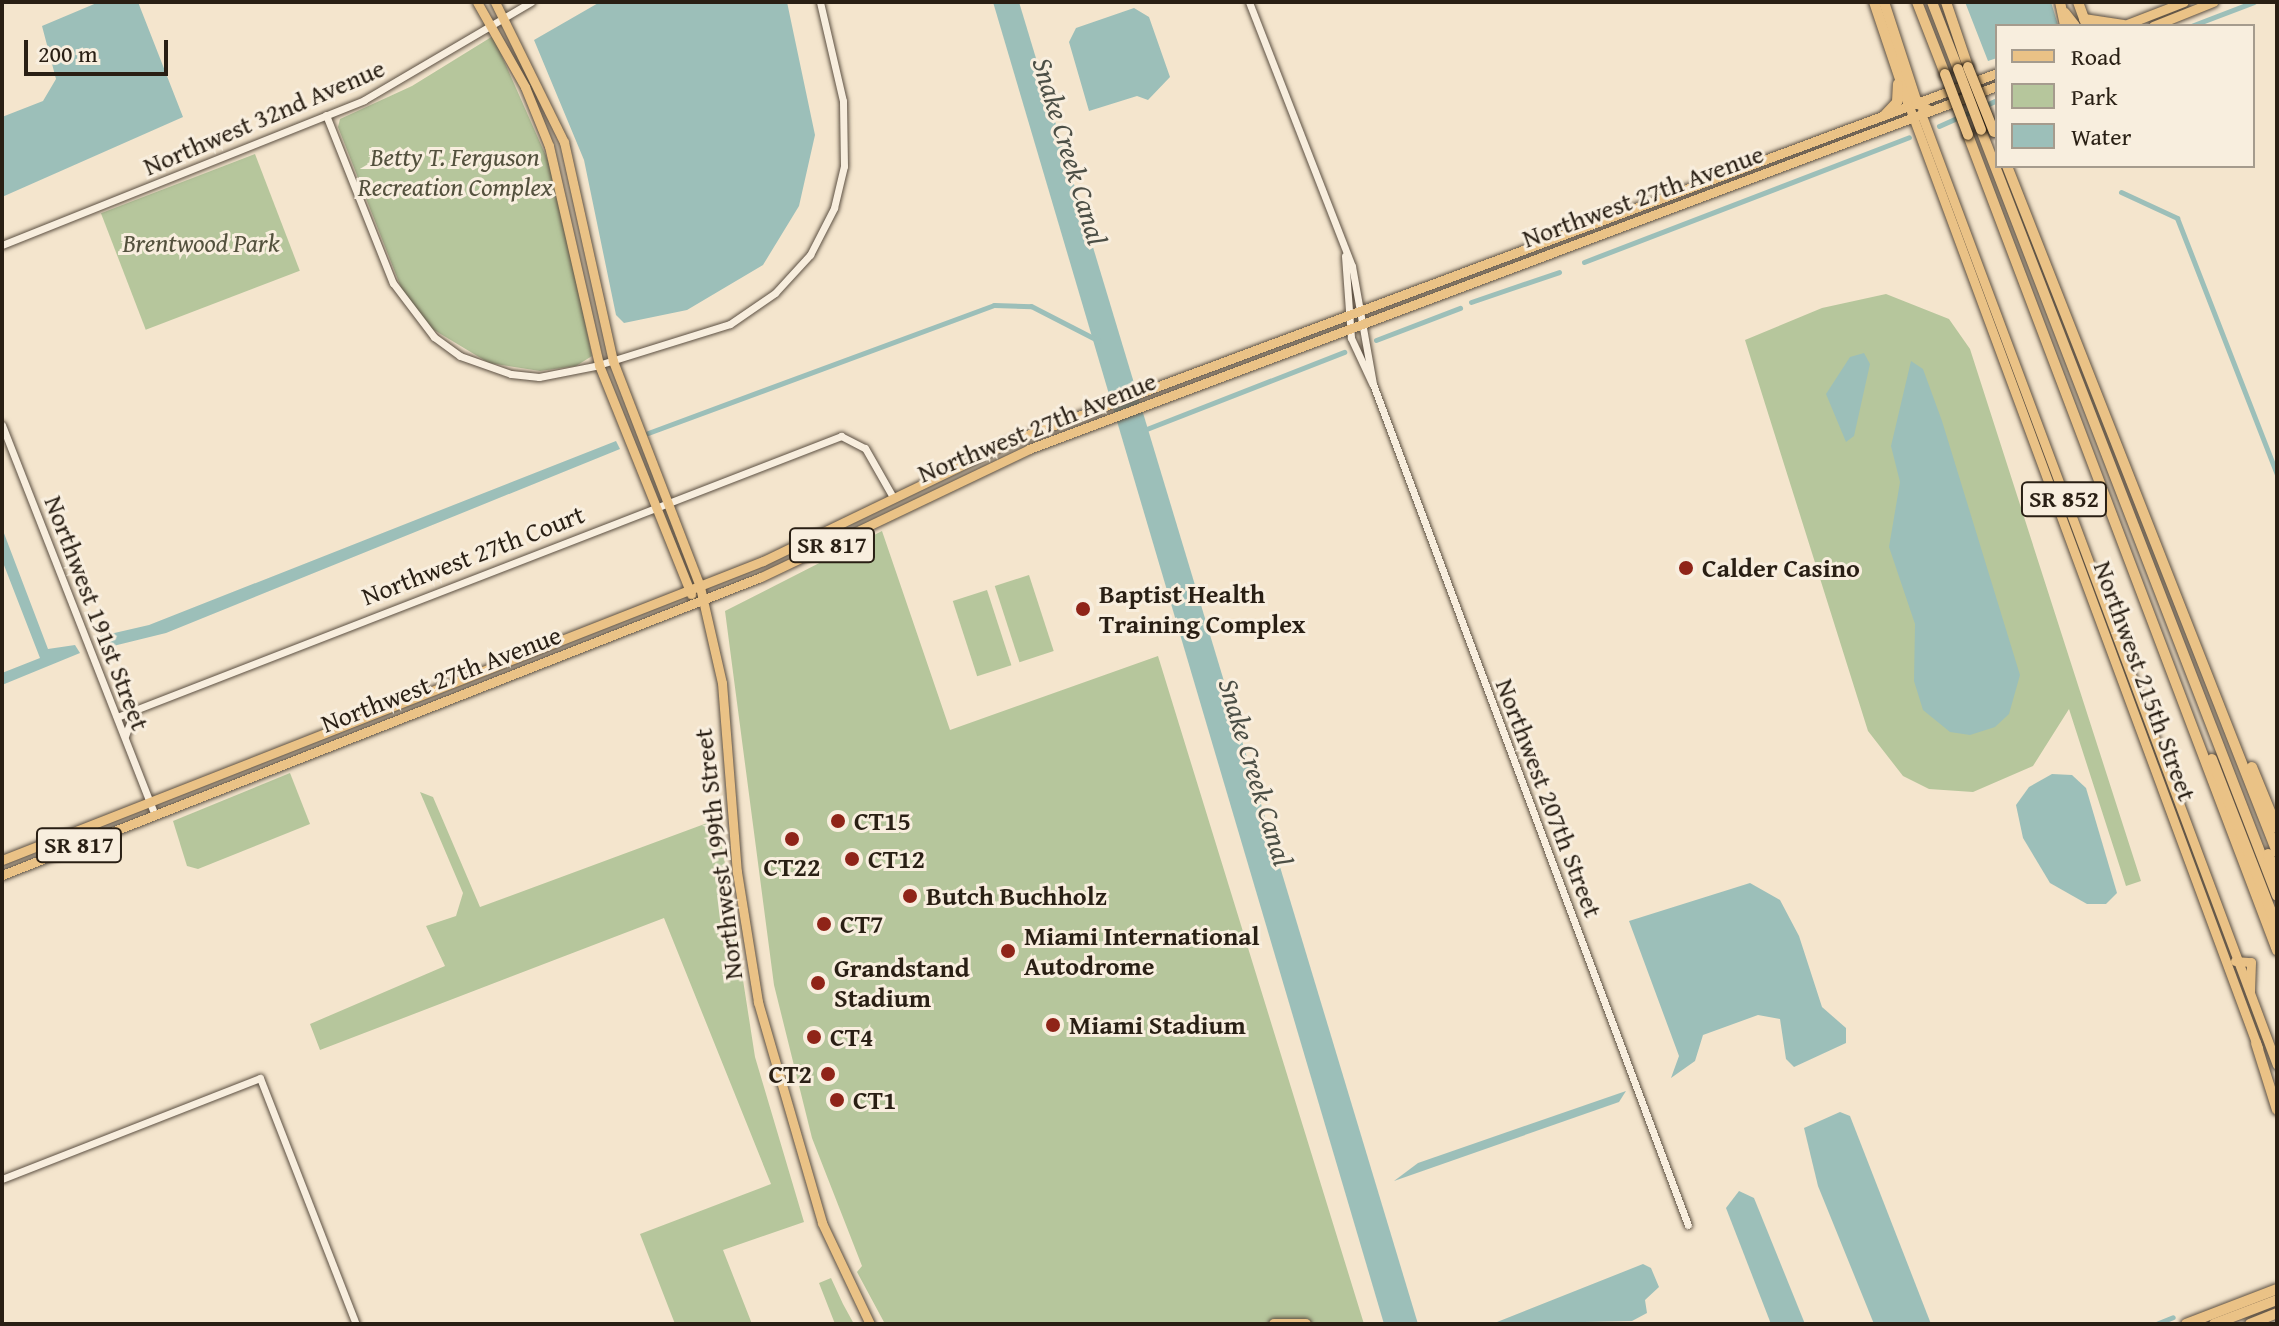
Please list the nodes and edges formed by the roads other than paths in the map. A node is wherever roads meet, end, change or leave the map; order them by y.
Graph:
1 (477, 2) edge
2 (495, 2) edge
3 (531, 2) edge
4 (820, 2) edge
5 (1249, 2) edge
6 (1874, 2) edge
7 (1884, 2) edge
8 (1917, 2) edge
9 (1932, 2) edge
10 (1946, 2) edge
11 (2078, 2) edge
12 (2184, 2) edge
13 (2213, 2) edge
14 (2062, 7) edge
15 (504, 17) junction
16 (492, 24) junction
17 (2082, 24) edge
18 (2128, 24) edge
19 (2158, 24) edge
20 (1963, 68) junction
21 (1995, 74) edge
22 (1898, 82) junction
23 (1995, 87) edge
24 (1913, 104) junction
25 (326, 115) junction
26 (1885, 115) junction
27 (1922, 115) junction
28 (1832, 134) junction
29 (1995, 136) edge
30 (1820, 155) junction
31 (1747, 166) junction
32 (1995, 166) edge
33 (1996, 168) edge
34 (2008, 168) edge
35 (1724, 175) junction
36 (1740, 183) junction
37 (2, 245) edge
38 (1454, 277) junction
39 (1980, 286) junction
40 (1458, 289) junction
41 (1355, 313) junction
42 (1355, 327) junction
43 (613, 361) junction
44 (599, 365) junction
45 (2, 425) edge
46 (956, 465) junction
47 (961, 479) junction
48 (893, 497) junction
49 (666, 501) junction
50 (653, 506) junction
51 (827, 531) junction
52 (833, 544) junction
53 (700, 587) junction
54 (687, 591) junction
55 (699, 602) junction
56 (2097, 613) junction
57 (2111, 626) junction
58 (545, 647) junction
59 (2203, 658) junction
60 (2168, 663) junction
61 (526, 669) junction
62 (143, 706) junction
63 (117, 717) junction
64 (124, 737) junction
65 (2236, 787) junction
66 (150, 802) junction
67 (155, 815) junction
68 (2277, 828) edge
69 (2277, 852) edge
70 (18, 854) junction
71 (2, 860) edge
72 (2, 869) edge
73 (2277, 874) edge
74 (2, 875) edge
75 (2277, 896) edge
76 (2277, 927) edge
77 (2277, 950) edge
78 (2256, 1043) junction
79 (2277, 1065) edge
80 (2277, 1090) edge
81 (2277, 1110) edge
82 (2, 1179) edge
83 (1688, 1225) dead end
84 (2277, 1289) edge
85 (2277, 1300) edge
86 (2277, 1313) edge
87 (356, 1324) edge
88 (870, 1324) edge
89 (1274, 1324) edge
90 (1306, 1324) edge
91 (2186, 1324) edge
92 (2214, 1324) edge
93 (2250, 1324) edge

1 - 16 main road
2 - 15 main road, Northwest 199th Street
3 - 15 street, Northwest 32nd Avenue
4 - 43 street
5 - 41 street, Northwest 207th Street
6 - 22 highway
7 - 24 highway
8 - 60 highway, bridge
9 - 20 highway
10 - 20 highway
11 - 17 highway
12 - 18 main road
13 - 19 main road
14 - 17 highway
15 - 16 street, Northwest 32nd Avenue
15 - 43 main road, Northwest 199th Street
16 - 25 street, Northwest 32nd Avenue
16 - 44 main road
20 - 29 highway, bridge
20 - 32 highway, bridge
21 - 24 main road, SR 817
22 - 24 highway
22 - 26 highway
23 - 27 main road, SR 817
24 - 26 main road, Northwest 27th Avenue / SR 817
24 - 27 highway
24 - 27 main road, Northwest 215th Street / SR 852
25 - 37 street, Northwest 32nd Avenue
25 - 44 street
26 - 28 main road, Northwest 27th Avenue / SR 817
27 - 30 main road, Northwest 27th Avenue / SR 817
27 - 39 main road, Northwest 215th Street / SR 852
28 - 30 main road
28 - 31 main road, Northwest 27th Avenue / SR 817
30 - 36 main road, Northwest 27th Avenue / SR 817
31 - 35 main road, Northwest 27th Avenue / SR 817
31 - 36 main road
33 - 65 highway, bridge
34 - 59 highway
35 - 36 main road
35 - 38 main road, Northwest 27th Avenue / SR 817
36 - 40 main road, Northwest 27th Avenue / SR 817
38 - 40 main road
38 - 41 main road, Northwest 27th Avenue / SR 817
39 - 56 main road, Northwest 215th Street / SR 852
39 - 57 main road, Northwest 215th Street / SR 852
40 - 42 main road, Northwest 27th Avenue / SR 817
41 - 42 street, Northwest 207th Street
41 - 46 main road, Northwest 27th Avenue / SR 817
42 - 47 main road, Northwest 27th Avenue / SR 817
42 - 83 street, Northwest 207th Street
43 - 44 street
43 - 49 main road, Northwest 199th Street
44 - 50 main road
45 - 63 street, Northwest 191st Street
46 - 47 main road
46 - 48 main road, Northwest 27th Avenue / SR 817
47 - 52 main road, Northwest 27th Avenue / SR 817
48 - 49 street, Northwest 27th Court
48 - 51 main road, Northwest 27th Avenue / SR 817
49 - 50 street, Northwest 27th Court
49 - 53 main road, Northwest 199th Street
50 - 54 main road
50 - 62 street, Northwest 27th Court
51 - 52 main road
51 - 53 main road, Northwest 27th Avenue / SR 817
52 - 55 main road, Northwest 27th Avenue / SR 817
53 - 54 main road, Northwest 27th Avenue / SR 817
53 - 55 main road, Northwest 199th Street
54 - 55 main road
54 - 58 main road, Northwest 27th Avenue / SR 817
55 - 61 main road, Northwest 27th Avenue / SR 817
55 - 88 main road, Northwest 199th Street
56 - 57 main road
56 - 78 main road, Northwest 215th Street / SR 852
57 - 79 main road, Northwest 215th Street / SR 852
58 - 61 main road
58 - 66 main road, Northwest 27th Avenue / SR 817
59 - 68 highway
59 - 69 highway
60 - 76 highway
60 - 77 highway
61 - 67 main road, Northwest 27th Avenue / SR 817
62 - 63 street, Northwest 27th Court
62 - 64 street
63 - 64 street, Northwest 191st Street
64 - 66 street, Northwest 191st Street
65 - 73 highway
65 - 75 highway
66 - 67 street, Northwest 191st Street
66 - 70 main road, Northwest 27th Avenue / SR 817
67 - 74 main road, Northwest 27th Avenue / SR 817
70 - 71 main road, Northwest 27th Avenue / SR 817
70 - 72 main road
78 - 80 main road, Northwest 215th Street / SR 852
78 - 81 highway
82 - 87 street
84 - 91 highway
85 - 92 highway
86 - 93 highway
89 - 90 highway

